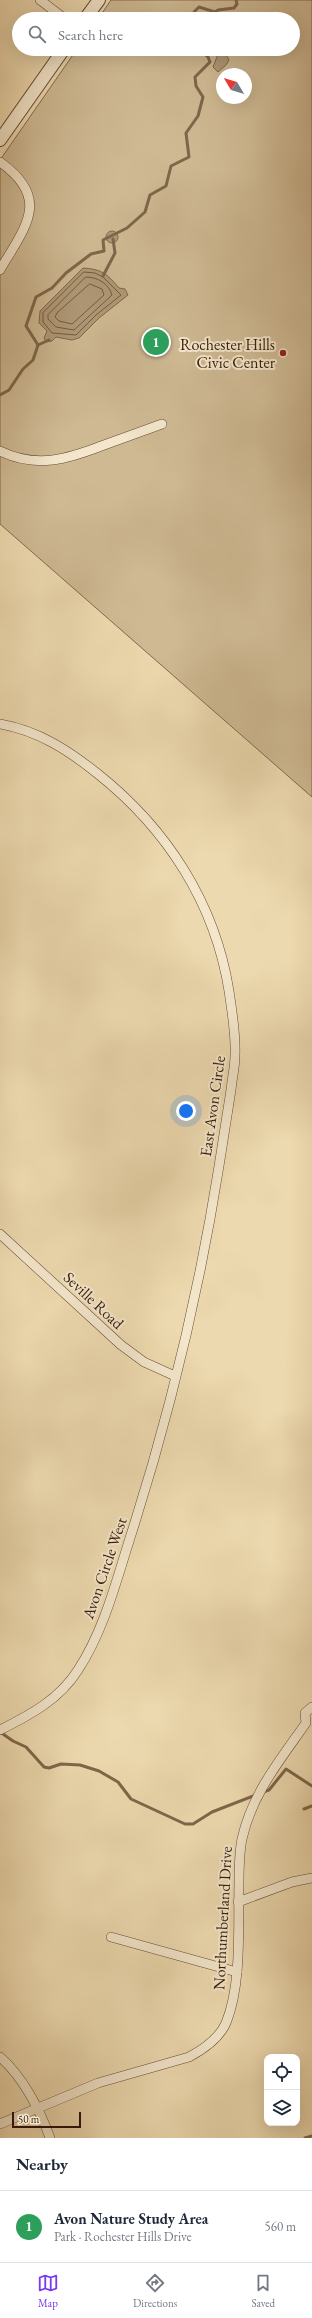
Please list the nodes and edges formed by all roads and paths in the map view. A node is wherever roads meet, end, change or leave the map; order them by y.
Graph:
1 (40, 0) edge
2 (99, 0) edge
3 (56, 12) edge
4 (90, 12) edge
5 (59, 56) edge
6 (0, 140) edge
7 (0, 162) edge
8 (0, 270) edge
9 (162, 424) dead end
10 (0, 451) edge
11 (0, 724) edge
12 (0, 1234) edge
13 (175, 1376) junction
14 (312, 1707) edge
15 (309, 1724) edge
16 (0, 1730) edge
17 (312, 1878) edge
18 (238, 1902) junction
19 (111, 1937) dead end
20 (236, 1972) junction
21 (0, 2057) edge
22 (36, 2108) junction
23 (0, 2124) edge
24 (50, 2138) edge

1 - 3 street
2 - 4 street
5 - 6 street
7 - 8 street
9 - 10 street
11 - 13 street, East Avon Circle
12 - 13 street, Seville Road
13 - 16 street, Avon Circle West
14 - 15 street, Northumberland Drive
15 - 18 street, Northumberland Drive
17 - 18 street
18 - 20 street, Northumberland Drive
19 - 20 street
20 - 22 street, Northumberland Drive
21 - 22 street
22 - 23 street, Northumberland Drive
22 - 24 street

